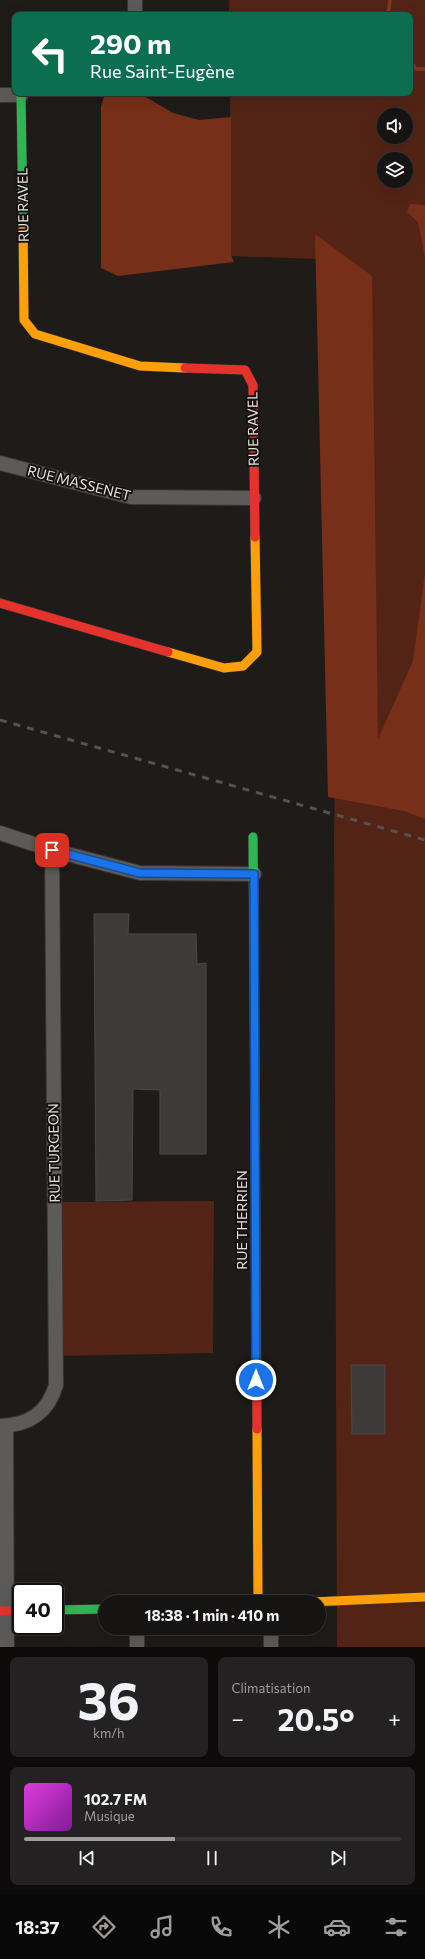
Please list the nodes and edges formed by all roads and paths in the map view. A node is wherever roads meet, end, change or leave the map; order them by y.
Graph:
1 (135, 0) edge
2 (135, 12) edge
3 (12, 94) edge
4 (0, 95) edge
5 (21, 96) edge
6 (0, 463) edge
7 (254, 498) junction
8 (0, 604) edge
9 (0, 833) edge
10 (253, 837) dead end
11 (52, 850) junction
12 (254, 874) junction
13 (3, 1426) edge
14 (258, 1595) edge
15 (425, 1597) edge
16 (326, 1601) edge
17 (98, 1609) edge
18 (64, 1610) edge
19 (3, 1611) edge
20 (137, 1635) edge
21 (271, 1635) edge
22 (7, 1647) edge
23 (137, 1647) edge
24 (271, 1647) edge

1 - 2 street
3 - 4 street
5 - 7 street, RUE RAVEL
6 - 7 street, RUE MASSENET
7 - 8 street, RUE RAVEL
9 - 11 street
10 - 12 street, RUE THERRIEN
11 - 12 street
11 - 13 street, RUE TURGEON
12 - 14 street, RUE THERRIEN
13 - 19 street
15 - 16 street
17 - 18 street
19 - 22 street
20 - 23 street
21 - 24 street

